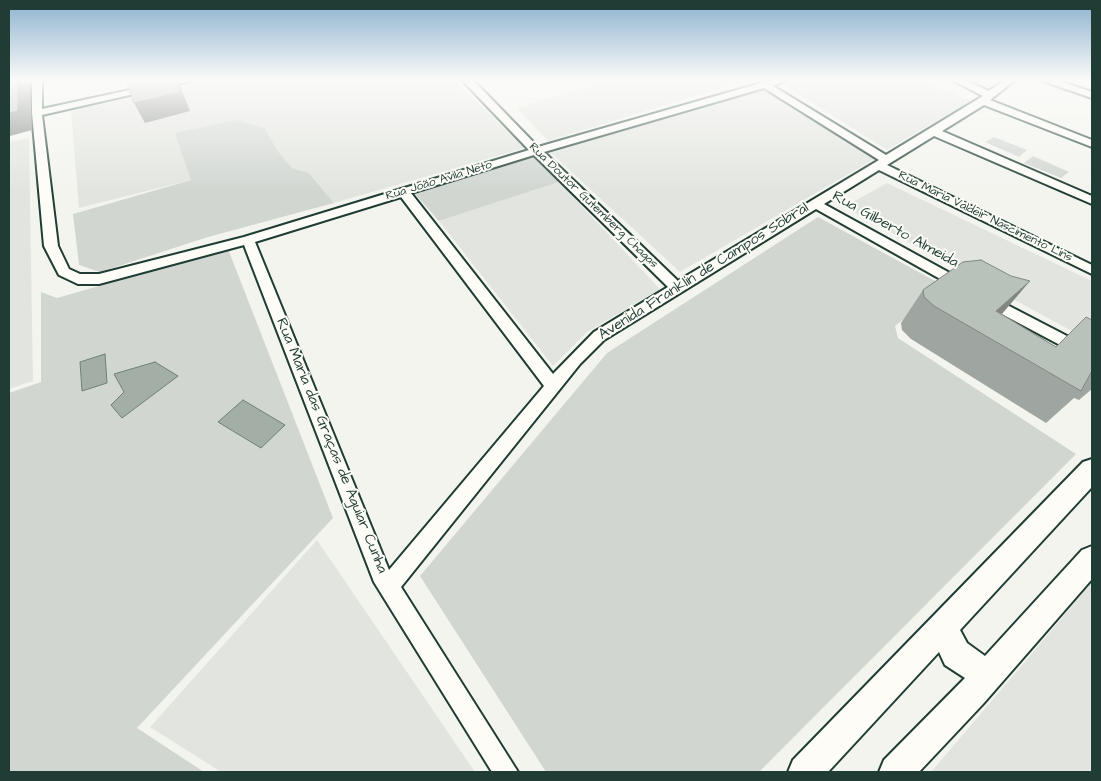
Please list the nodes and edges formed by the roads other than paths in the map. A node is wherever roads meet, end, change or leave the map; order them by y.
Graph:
1 (37, 117) edge
2 (503, 117) edge
3 (655, 117) edge
4 (814, 117) edge
5 (955, 117) edge
6 (1031, 117) edge
7 (933, 131) junction
8 (1092, 144) edge
9 (536, 152) junction
10 (881, 162) junction
11 (404, 192) junction
12 (1092, 200) edge
13 (814, 203) junction
14 (248, 240) junction
15 (1092, 270) edge
16 (99, 279) joint
17 (677, 288) junction
18 (1092, 356) edge
19 (553, 386) junction
20 (1092, 470) edge
21 (1092, 559) edge
22 (388, 587) junction
23 (944, 628) junction
24 (989, 674) junction
25 (506, 772) edge
26 (805, 772) edge
27 (896, 772) edge

1 - 16 street
2 - 9 street, Rua Doutor Gutemberg Chagas
3 - 9 street, Rua João Avila Neto
4 - 10 street, Rua Maria Valdeir Nascimento Lins
5 - 7 street, Avenida Franklin de Campos Sobral
6 - 8 street
7 - 10 street, Avenida Franklin de Campos Sobral
7 - 12 street
9 - 11 street, Rua João Avila Neto
9 - 17 street, Rua Doutor Gutemberg Chagas
10 - 13 street, Avenida Franklin de Campos Sobral
10 - 15 street, Rua Maria Valdeir Nascimento Lins
11 - 14 street, Rua João Avila Neto
11 - 19 street
13 - 17 street, Avenida Franklin de Campos Sobral
13 - 18 street, Rua Gilberto Almeida
14 - 16 street, Rua João Avila Neto
14 - 22 street, Rua Maria das Graças de Aguiar Cunha
17 - 19 street, Avenida Franklin de Campos Sobral
19 - 22 street, Avenida Franklin de Campos Sobral
20 - 23 main road
21 - 24 main road
22 - 25 street, Rua Maria das Graças de Aguiar Cunha
23 - 24 main road
23 - 26 main road
24 - 27 main road

